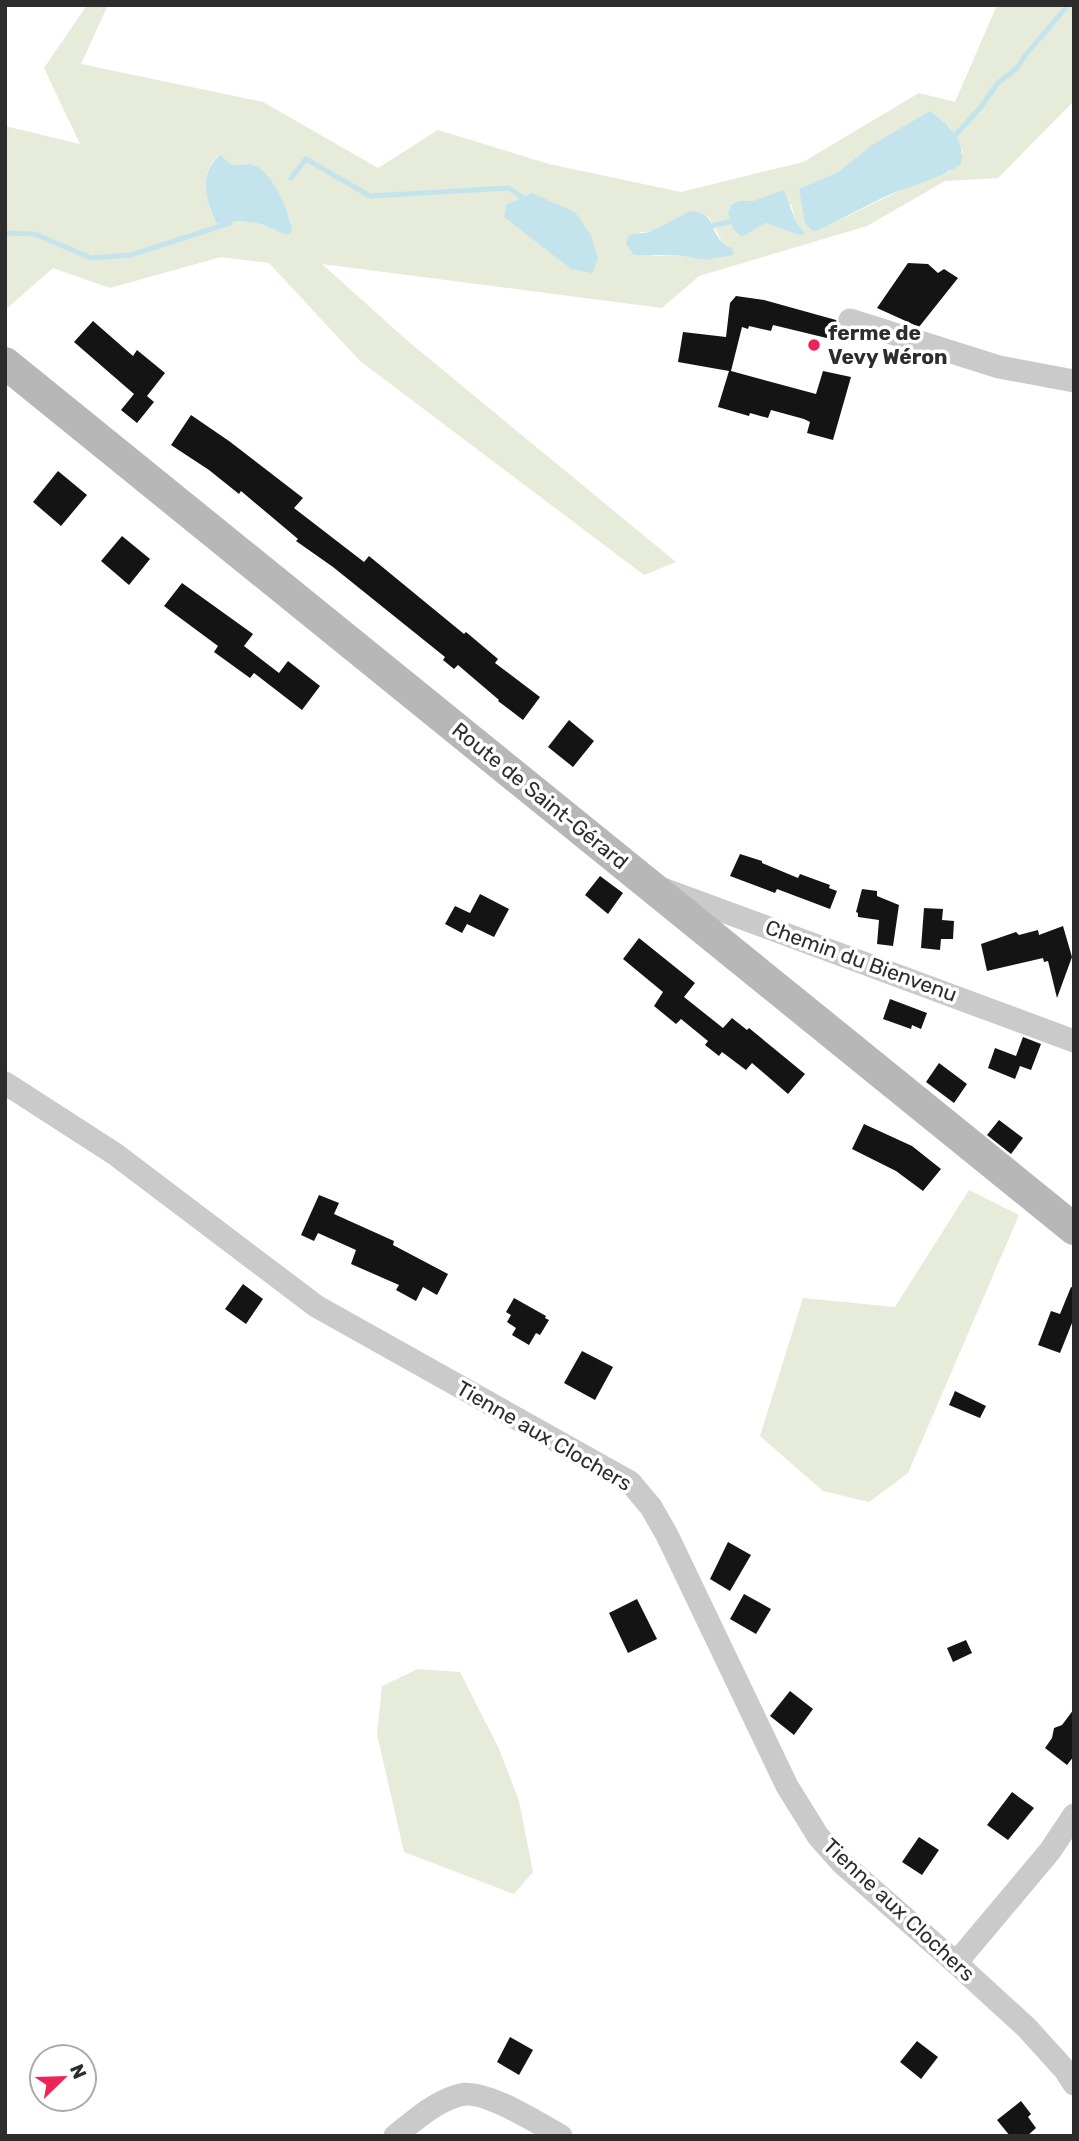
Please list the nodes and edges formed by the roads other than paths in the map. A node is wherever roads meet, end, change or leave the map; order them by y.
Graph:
1 (850, 320) dead end
2 (5, 363) edge
3 (1074, 381) edge
4 (648, 883) junction
5 (1074, 1041) edge
6 (5, 1083) edge
7 (1074, 1230) edge
8 (1074, 1815) edge
9 (956, 1962) junction
10 (1074, 2084) edge
11 (394, 2136) edge
12 (561, 2136) edge

1 - 3 street
2 - 4 main road, Route de Saint-Gérard
4 - 5 street, Chemin du Bienvenu
4 - 7 main road, Route de Saint-Gérard
6 - 9 street, Tienne aux Clochers
8 - 9 street
9 - 10 street, Tienne aux Clochers
11 - 12 street

